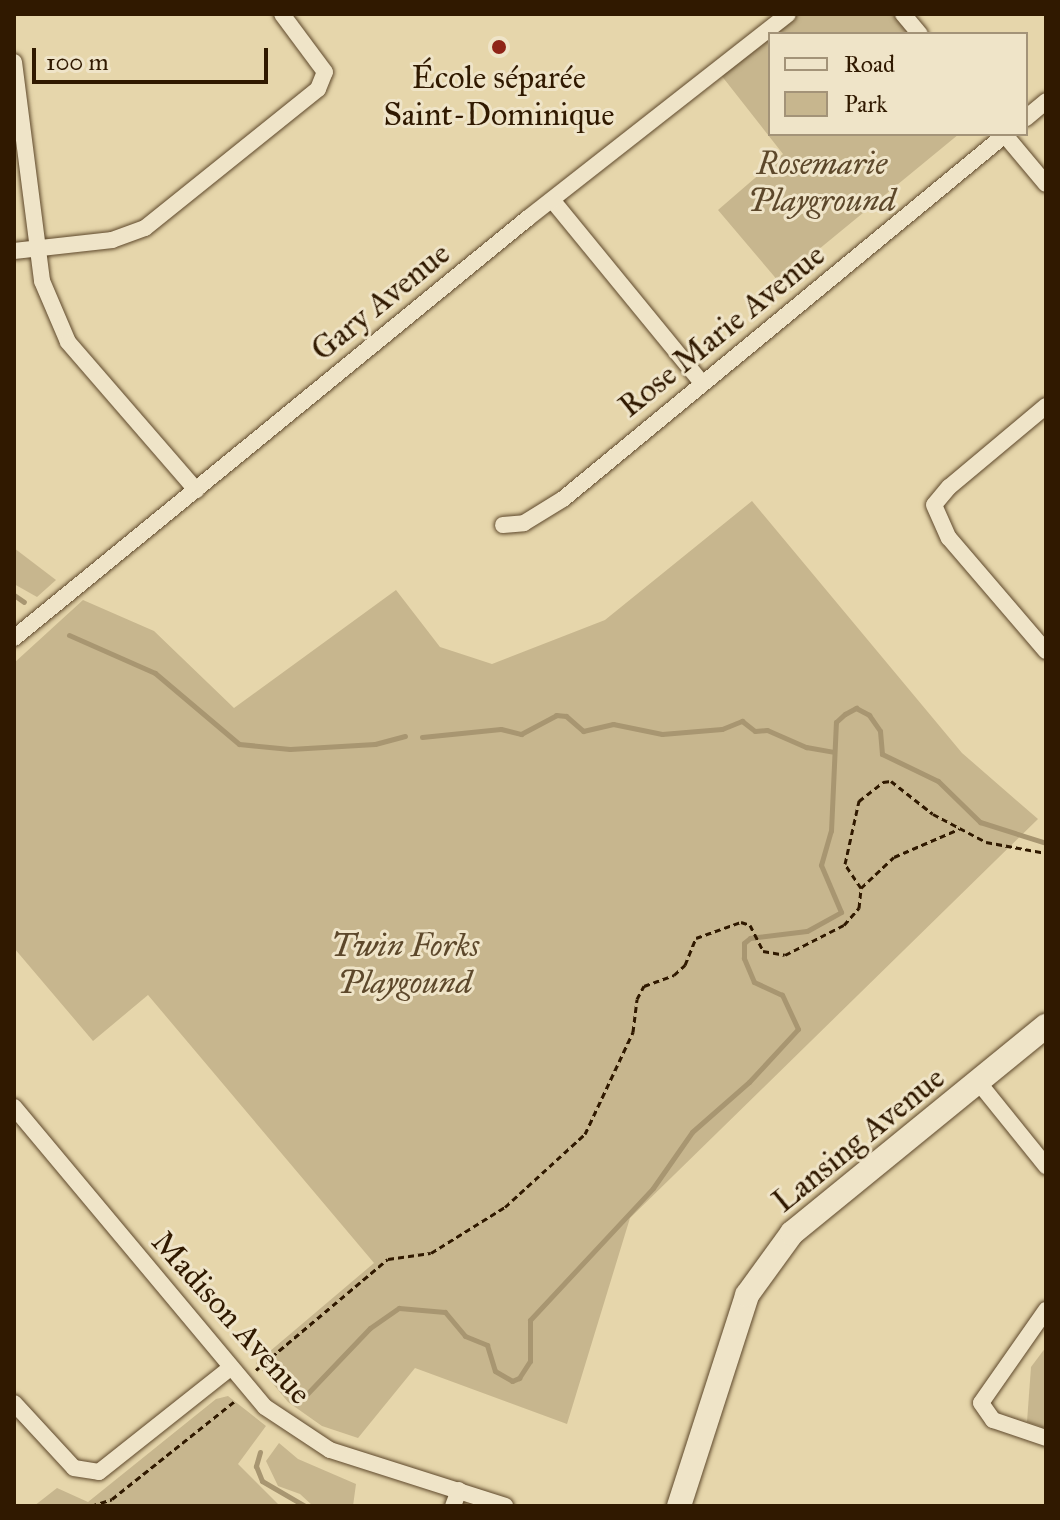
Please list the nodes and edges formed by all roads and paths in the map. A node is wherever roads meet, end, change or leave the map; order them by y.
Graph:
1 (282, 14) edge
2 (788, 14) edge
3 (903, 14) edge
4 (918, 32) edge
5 (14, 62) edge
6 (1046, 101) edge
7 (1028, 116) edge
8 (1003, 136) edge
9 (1007, 136) edge
10 (1046, 184) edge
11 (553, 201) junction
12 (36, 249) junction
13 (14, 251) edge
14 (702, 383) junction
15 (1046, 406) edge
16 (196, 490) junction
17 (503, 525) dead end
18 (14, 638) edge
19 (1046, 651) edge
20 (960, 828) junction
21 (1046, 853) edge
22 (861, 888) junction
23 (1046, 1026) edge
24 (979, 1083) junction
25 (14, 1107) edge
26 (1046, 1166) edge
27 (1046, 1310) edge
28 (230, 1368) junction
29 (256, 1370) dead end
30 (236, 1400) dead end
31 (14, 1403) edge
32 (1046, 1438) edge
33 (456, 1498) edge
34 (91, 1506) edge
35 (505, 1506) edge
36 (679, 1506) edge

1 - 12 street
2 - 11 street, Gary Avenue
3 - 4 street
5 - 12 street
6 - 7 street
8 - 14 street, Rose Marie Avenue
9 - 10 street
11 - 14 street
11 - 16 street, Gary Avenue
12 - 13 street
12 - 16 street
14 - 17 street, Rose Marie Avenue
15 - 19 street
16 - 18 street, Gary Avenue
20 - 21 path
20 - 22 path
20 - 22 path
22 - 29 path
23 - 24 street, Lansing Avenue
24 - 26 street
24 - 36 street, Lansing Avenue
25 - 28 street, Madison Avenue
27 - 32 street
28 - 31 street
28 - 33 street, Madison Avenue
30 - 34 path
33 - 35 street, Madison Avenue

